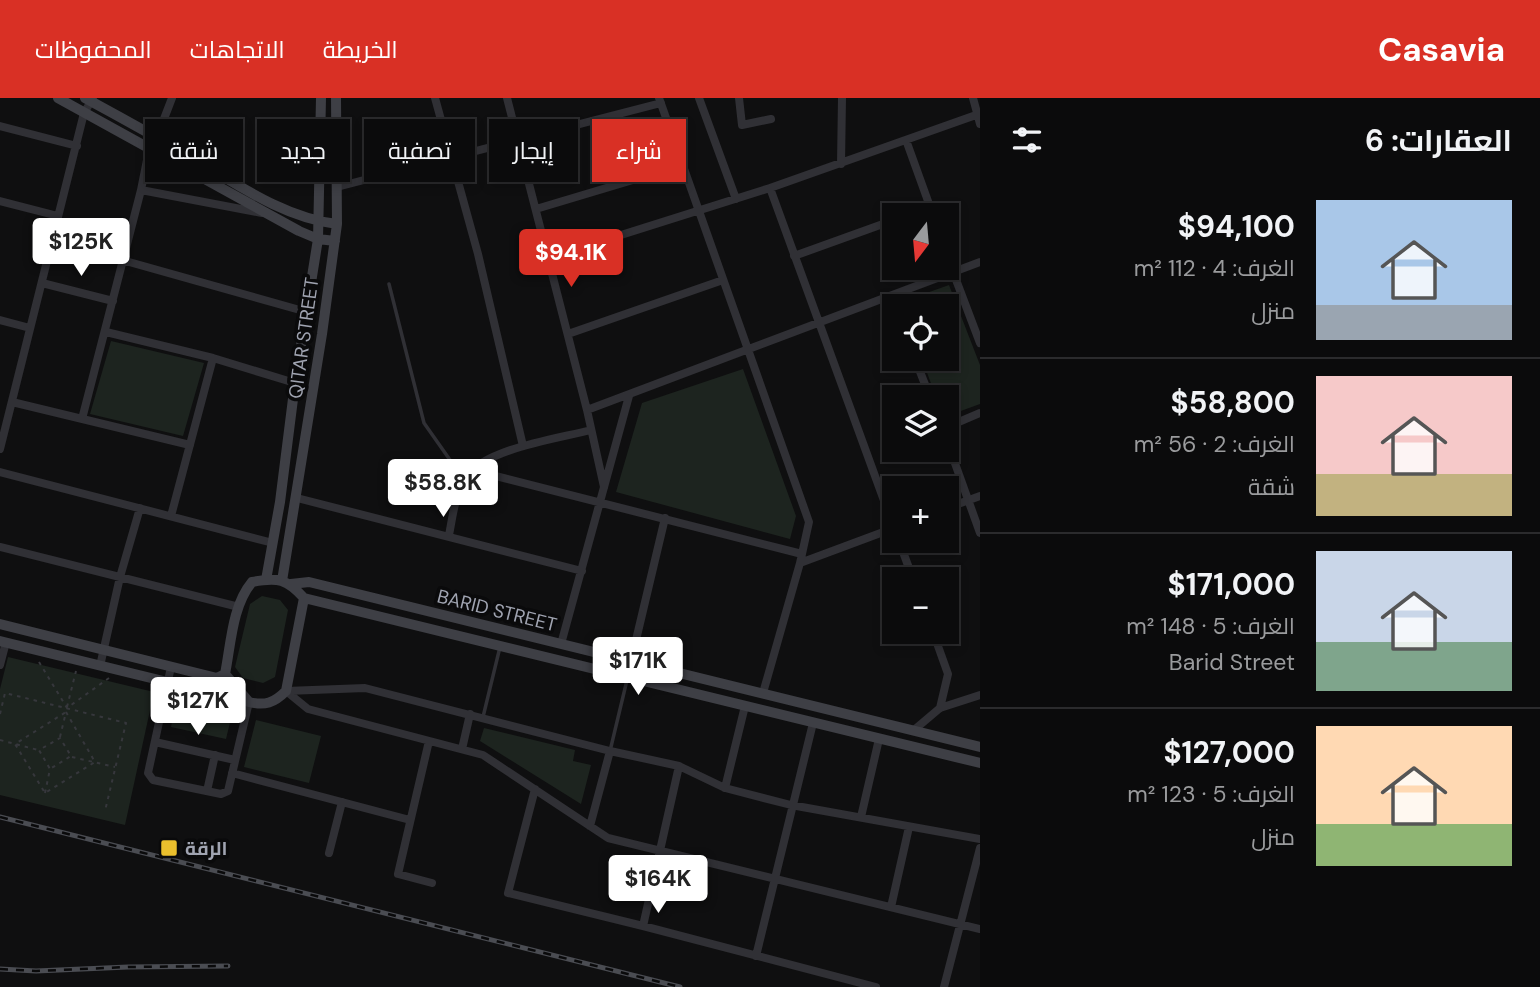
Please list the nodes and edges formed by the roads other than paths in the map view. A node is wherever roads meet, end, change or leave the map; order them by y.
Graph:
1 (58, 98) edge
2 (172, 98) edge
3 (321, 98) edge
4 (336, 98) edge
5 (436, 98) edge
6 (507, 98) edge
7 (699, 98) edge
8 (739, 98) edge
9 (842, 98) edge
10 (973, 98) edge
11 (90, 99) edge
12 (660, 101) edge
13 (84, 113) junction
14 (976, 115) junction
15 (164, 119) edge
16 (442, 119) edge
17 (513, 119) edge
18 (666, 119) edge
19 (771, 119) dead end
20 (578, 123) edge
21 (980, 124) edge
22 (0, 126) edge
23 (145, 130) edge
24 (906, 140) junction
25 (78, 146) junction
26 (145, 148) edge
27 (841, 164) junction
28 (145, 170) edge
29 (686, 174) edge
30 (364, 180) edge
31 (207, 182) edge
32 (234, 182) edge
33 (459, 182) edge
34 (529, 182) edge
35 (626, 182) edge
36 (337, 187) junction
37 (770, 188) junction
38 (141, 190) junction
39 (736, 199) junction
40 (0, 201) edge
41 (928, 203) edge
42 (536, 209) junction
43 (698, 211) junction
44 (264, 213) junction
45 (58, 216) junction
46 (318, 222) junction
47 (337, 224) junction
48 (882, 224) edge
49 (318, 239) junction
50 (335, 241) junction
51 (794, 256) junction
52 (548, 258) junction
53 (122, 260) junction
54 (980, 262) edge
55 (959, 270) edge
56 (723, 280) junction
57 (932, 280) edge
58 (955, 280) edge
59 (41, 283) junction
60 (389, 284) dead end
61 (896, 294) edge
62 (882, 299) edge
63 (113, 301) junction
64 (307, 312) junction
65 (0, 320) edge
66 (819, 323) junction
67 (30, 328) junction
68 (106, 332) junction
69 (304, 333) junction
70 (322, 334) junction
71 (568, 334) junction
72 (980, 344) edge
73 (749, 349) junction
74 (213, 358) junction
75 (295, 383) junction
76 (629, 396) junction
77 (294, 397) junction
78 (312, 399) junction
79 (12, 402) junction
80 (587, 410) junction
81 (980, 413) edge
82 (82, 419) junction
83 (959, 421) edge
84 (591, 430) junction
85 (190, 445) junction
86 (523, 446) junction
87 (0, 449) edge
88 (954, 462) edge
89 (472, 470) junction
90 (0, 472) edge
91 (463, 479) junction
92 (604, 487) junction
93 (882, 495) edge
94 (980, 496) edge
95 (297, 498) junction
96 (968, 500) junction
97 (959, 503) edge
98 (599, 504) junction
99 (140, 508) junction
100 (171, 516) junction
101 (665, 518) junction
102 (882, 532) edge
103 (980, 533) edge
104 (449, 535) junction
105 (273, 543) junction
106 (0, 547) edge
107 (801, 558) junction
108 (582, 570) junction
109 (120, 577) junction
110 (266, 580) junction
111 (287, 582) junction
112 (304, 598) junction
113 (239, 607) junction
114 (0, 624) edge
115 (3, 642) edge
116 (561, 644) junction
117 (937, 644) edge
118 (500, 646) junction
119 (104, 651) junction
120 (631, 661) junction
121 (0, 665) edge
122 (100, 666) junction
123 (171, 667) junction
124 (225, 674) junction
125 (627, 678) junction
126 (168, 683) junction
127 (286, 691) junction
128 (763, 694) junction
129 (980, 695) edge
130 (249, 702) junction
131 (745, 706) junction
132 (940, 708) junction
133 (470, 714) junction
134 (483, 717) junction
135 (813, 723) junction
136 (915, 730) junction
137 (880, 739) junction
138 (429, 741) junction
139 (155, 742) junction
140 (980, 747) edge
141 (462, 749) junction
142 (610, 751) junction
143 (215, 755) junction
144 (235, 760) junction
145 (980, 763) edge
146 (679, 766) junction
147 (232, 773) junction
148 (725, 788) junction
149 (534, 789) junction
150 (207, 791) junction
151 (342, 802) junction
152 (791, 805) junction
153 (861, 817) junction
154 (410, 820) junction
155 (590, 826) junction
156 (909, 827) junction
157 (980, 839) edge
158 (980, 848) edge
159 (661, 851) junction
160 (329, 853) dead end
161 (775, 879) junction
162 (432, 883) dead end
163 (891, 907) junction
164 (961, 925) junction
165 (643, 926) junction
166 (980, 929) edge
167 (756, 956) junction
168 (876, 987) edge
169 (944, 987) edge

1 - 13 main road
2 - 15 street
3 - 46 main road, QITAR STREET
4 - 36 main road, QITAR STREET
5 - 16 street
6 - 17 street
7 - 39 street
8 - 19 street
9 - 27 street
10 - 14 street
11 - 13 street
11 - 23 main road
12 - 18 street
12 - 20 street
13 - 25 street
13 - 26 main road
14 - 21 street
14 - 24 street
22 - 25 street
24 - 27 street
24 - 41 street
25 - 45 street
27 - 37 street
28 - 38 street
29 - 43 street
30 - 36 street
31 - 44 main road
32 - 46 main road
33 - 86 street
34 - 42 street
35 - 42 street
36 - 47 main road, QITAR STREET
37 - 39 street
37 - 51 street
38 - 44 street
38 - 53 street
39 - 43 street
40 - 45 street
42 - 52 street
43 - 52 street
43 - 56 street
44 - 49 main road
45 - 59 street
46 - 47 main road
46 - 49 main road, QITAR STREET
47 - 50 main road, QITAR STREET
48 - 51 street
49 - 50 main road
49 - 64 main road, QITAR STREET
50 - 70 main road, QITAR STREET
51 - 66 street
52 - 71 street
53 - 63 street
53 - 64 street
54 - 55 street
56 - 71 street
56 - 73 street
57 - 61 street
58 - 72 street
59 - 63 street
59 - 67 street
60 - 91 lane
62 - 66 street
63 - 68 street
64 - 69 main road, QITAR STREET
65 - 67 street
66 - 73 street
66 - 93 street
67 - 79 street
68 - 74 street
68 - 82 street
69 - 70 main road
69 - 75 main road, QITAR STREET
70 - 78 main road, QITAR STREET
71 - 80 street
73 - 76 street
73 - 107 street
74 - 75 street
74 - 85 street
75 - 77 main road, QITAR STREET
76 - 80 street
76 - 92 street
77 - 78 main road
77 - 105 main road, QITAR STREET
78 - 95 main road, QITAR STREET
79 - 82 street
79 - 87 street
80 - 84 street
81 - 83 street
82 - 85 street
84 - 86 street
84 - 92 street
85 - 100 street
86 - 89 street
88 - 96 street
89 - 91 street
89 - 98 street
90 - 99 street
91 - 104 street
92 - 98 street
94 - 96 street
95 - 104 street
95 - 111 main road, QITAR STREET
96 - 97 street
96 - 103 street
98 - 101 street
98 - 108 street
99 - 100 street
99 - 109 street
100 - 105 street
101 - 107 street
101 - 120 street
102 - 107 street
104 - 108 street
105 - 110 main road, QITAR STREET
106 - 109 street
107 - 128 street
108 - 116 street
109 - 113 street
109 - 119 street
110 - 111 main road, BARID STREET
110 - 113 main road
111 - 112 main road
111 - 116 main road, BARID STREET
112 - 118 main road, BARID STREET
112 - 127 main road
113 - 124 main road
114 - 119 main road
115 - 121 street
115 - 122 main road
116 - 120 main road, BARID STREET
117 - 132 street
118 - 125 main road, BARID STREET
118 - 134 lane
119 - 122 street
119 - 123 main road
120 - 128 main road, BARID STREET
122 - 126 main road
123 - 124 main road
123 - 126 street
124 - 130 main road
125 - 131 main road, BARID STREET
125 - 142 lane
126 - 130 main road
126 - 139 street
127 - 130 main road
127 - 133 street
127 - 138 street
128 - 136 main road, BARID STREET
129 - 132 street
130 - 144 street
131 - 135 main road, BARID STREET
131 - 148 street
132 - 136 street
133 - 134 street
133 - 141 street
134 - 142 street
135 - 137 main road, BARID STREET
135 - 152 street
136 - 140 main road, BARID STREET
137 - 145 main road, BARID STREET
137 - 153 street
138 - 141 street
138 - 154 street
139 - 143 street
139 - 150 street
141 - 149 street
142 - 146 street
142 - 155 street
143 - 144 street
143 - 150 street
144 - 147 street
146 - 148 street
146 - 159 street
147 - 150 street
147 - 151 street
148 - 152 street
149 - 155 street
149 - 165 street
151 - 154 street
151 - 160 street
152 - 153 street
152 - 161 street
153 - 156 street
154 - 162 street
155 - 159 street
156 - 157 street
156 - 163 street
158 - 164 street
159 - 161 street
159 - 165 street
161 - 163 street
161 - 167 street
163 - 164 street
164 - 166 street
164 - 169 street
165 - 167 street
167 - 168 street

